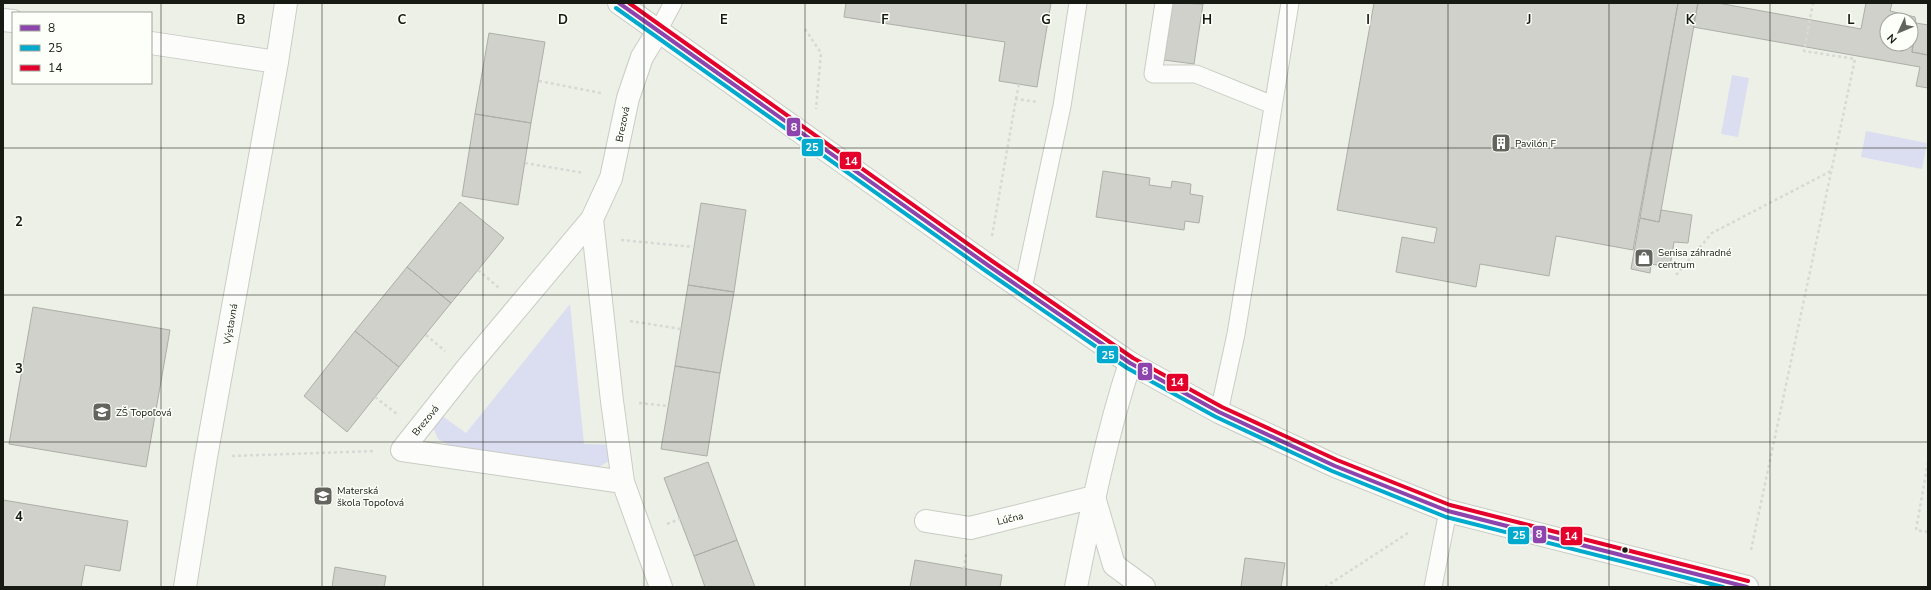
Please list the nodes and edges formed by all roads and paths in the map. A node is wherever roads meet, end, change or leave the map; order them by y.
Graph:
1 (286, 3) edge
2 (619, 3) edge
3 (673, 3) edge
4 (1078, 3) edge
5 (1164, 3) edge
6 (1290, 3) edge
7 (1813, 3) edge
8 (805, 28) dead end
9 (658, 31) junction
10 (152, 43) edge
11 (277, 62) junction
12 (539, 81) dead end
13 (1019, 84) dead end
14 (628, 98) junction
15 (1016, 99) junction
16 (1273, 105) junction
17 (1062, 106) junction
18 (815, 113) dead end
19 (525, 162) dead end
20 (1832, 171) junction
21 (611, 178) junction
22 (592, 228) junction
23 (992, 238) dead end
24 (694, 248) dead end
25 (1676, 275) dead end
26 (1023, 289) junction
27 (602, 317) junction
28 (681, 329) dead end
29 (1130, 363) junction
30 (1219, 412) junction
31 (402, 450) junction
32 (206, 457) junction
33 (1928, 462) edge
34 (623, 482) junction
35 (1094, 497) junction
36 (1448, 510) junction
37 (926, 521) dead end
38 (1928, 532) edge
39 (1408, 533) dead end
40 (1751, 550) dead end
41 (185, 587) edge
42 (661, 587) edge
43 (1076, 587) edge
44 (1144, 587) edge
45 (1325, 587) edge
46 (1433, 587) edge
47 (1747, 587) edge

1 - 11 street, Výstavná
2 - 9 street
3 - 9 lane
4 - 17 lane
5 - 16 lane
6 - 16 lane
7 - 20 path
8 - 18 path
9 - 14 street, Brezová
9 - 26 street
10 - 11 street
11 - 32 street, Výstavná
12 - 14 path
13 - 15 path
14 - 21 street, Brezová
15 - 17 path
15 - 23 path
16 - 30 lane
17 - 26 lane
19 - 21 path
20 - 25 path
20 - 40 path
21 - 22 street, Brezová
22 - 24 path
22 - 27 street
22 - 31 street, Brezová
26 - 29 street
27 - 28 path
27 - 34 street
29 - 30 street
29 - 35 street
30 - 36 street
31 - 32 path
31 - 34 street, Brezová
32 - 41 street, Výstavná
33 - 38 path
34 - 42 street
35 - 37 street, Lúčna
35 - 43 street
35 - 44 street
36 - 46 lane
36 - 47 street
39 - 45 path

